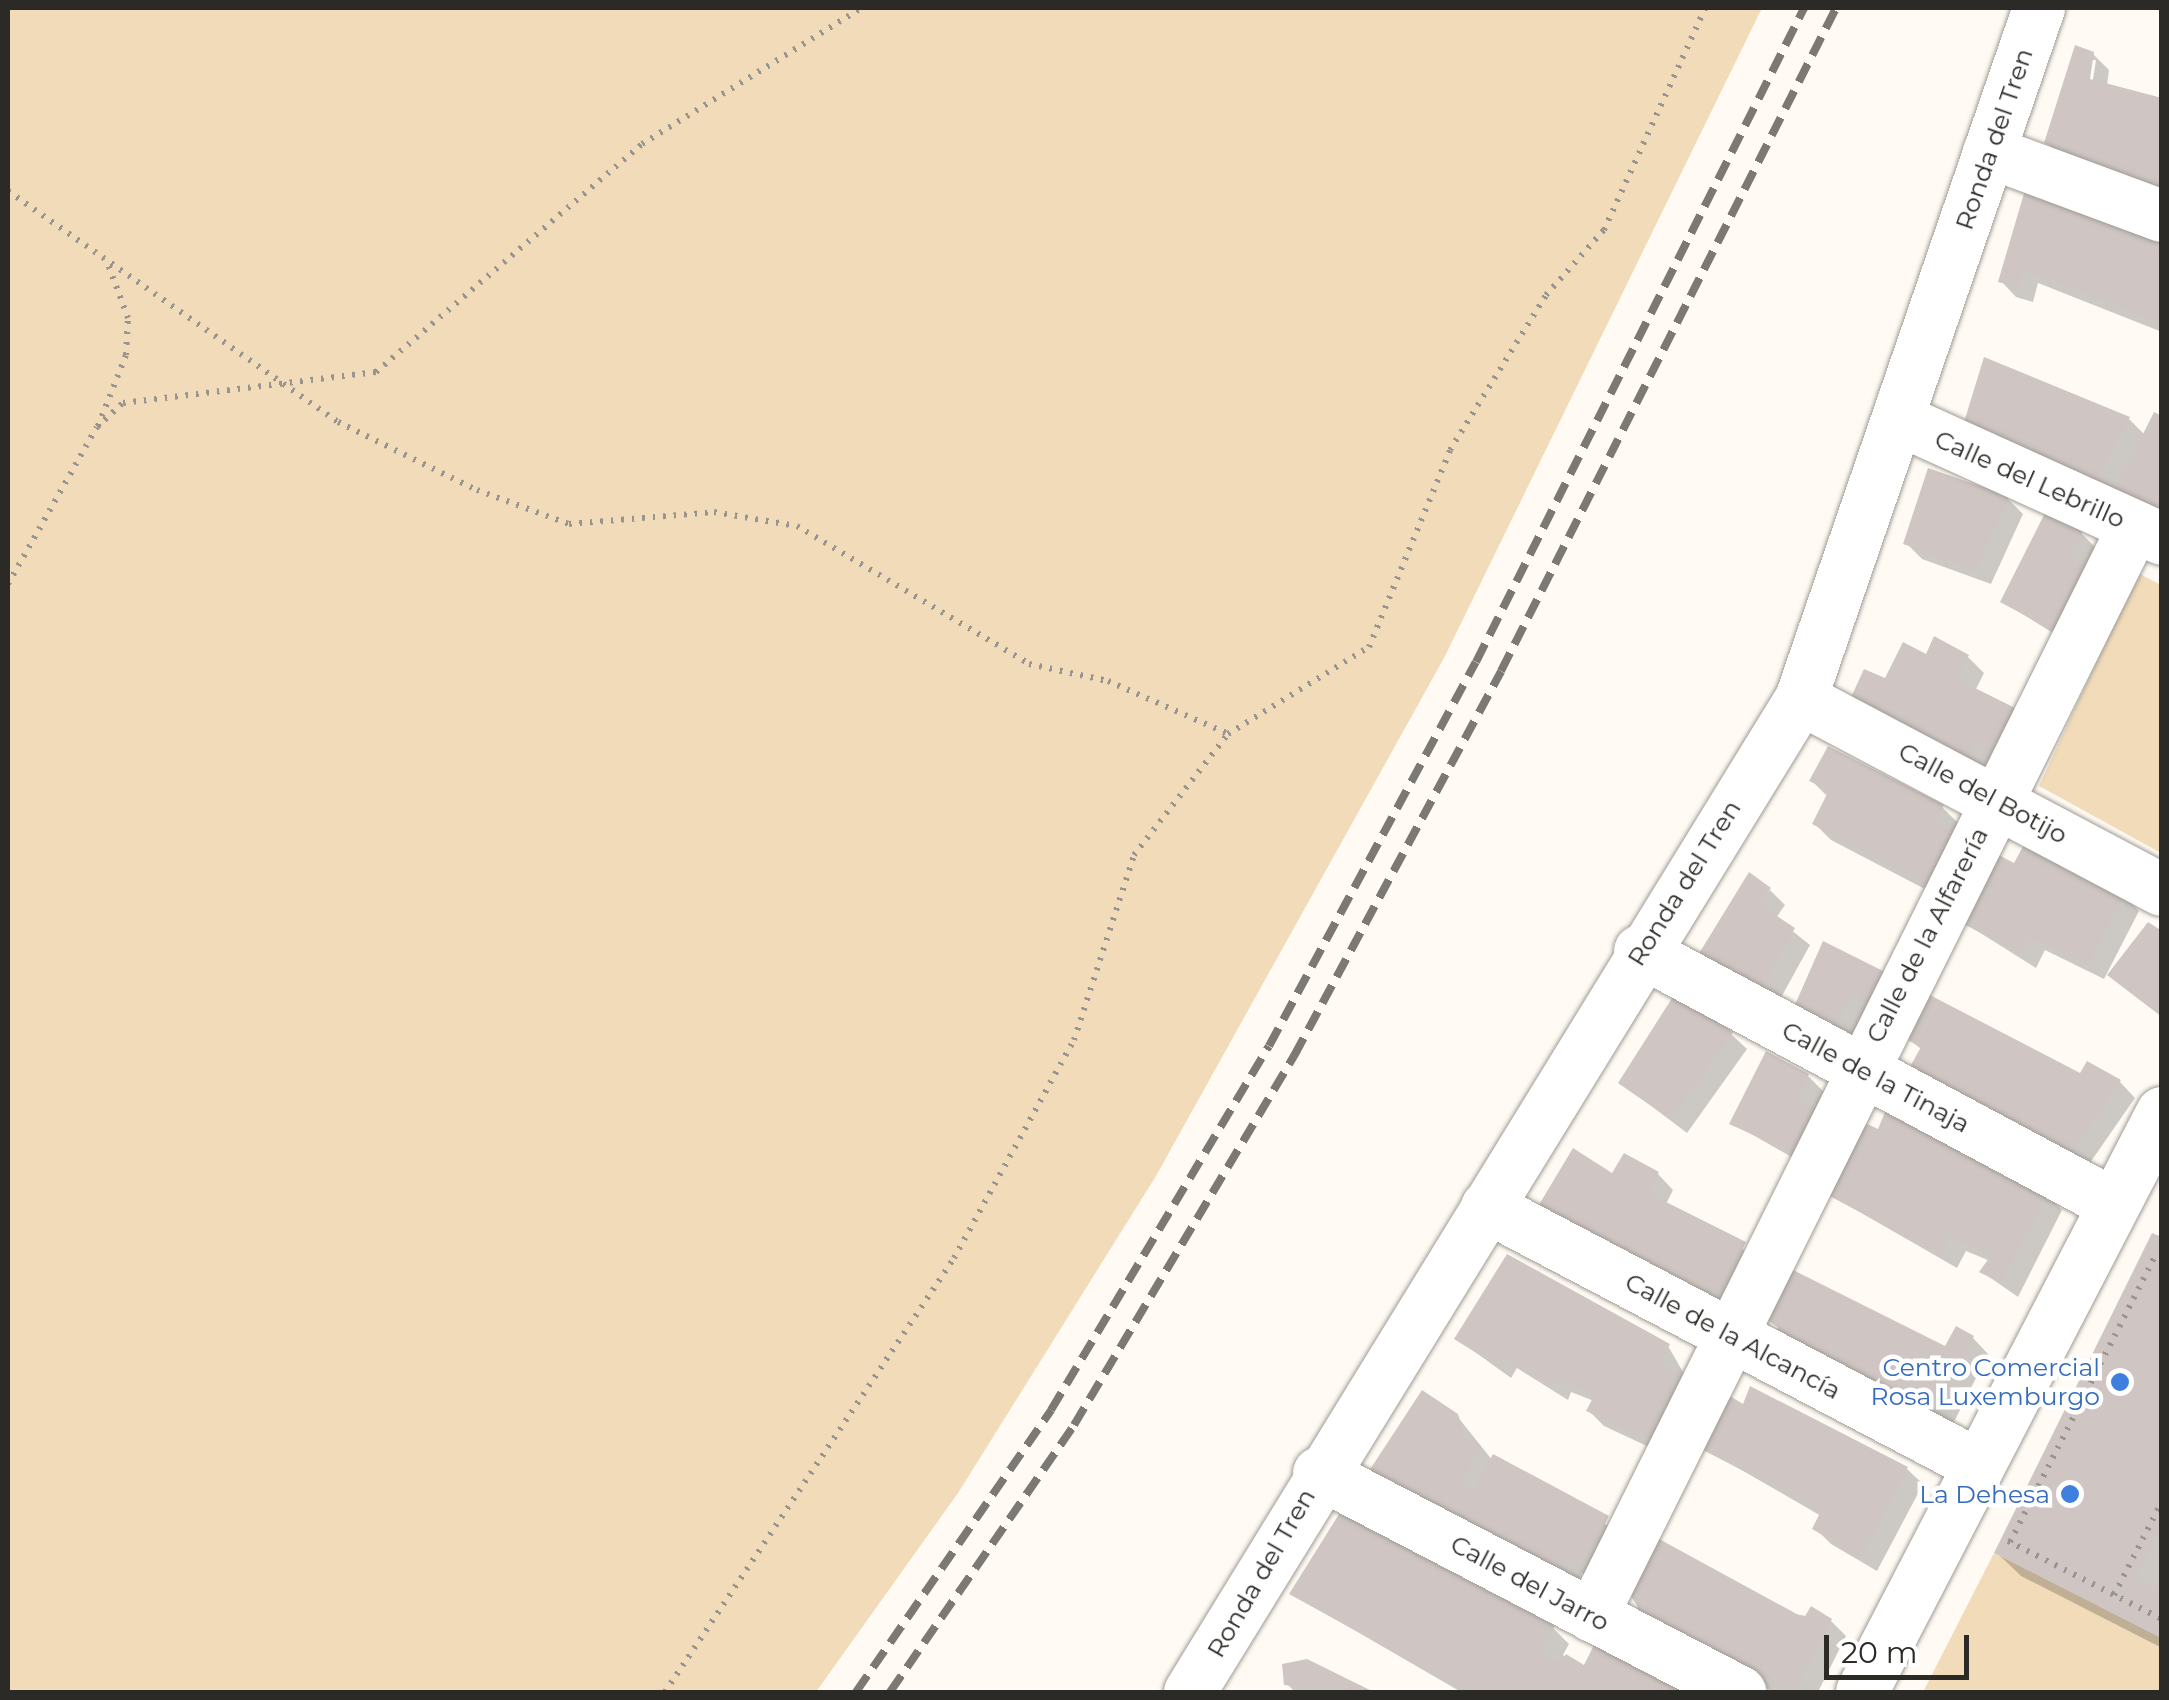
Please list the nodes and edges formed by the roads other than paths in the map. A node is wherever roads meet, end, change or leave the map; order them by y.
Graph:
1 (2039, 8) edge
2 (1990, 152) junction
3 (2162, 216) edge
4 (1898, 419) junction
5 (2148, 533) edge
6 (1801, 699) junction
7 (1998, 797) junction
8 (2162, 890) edge
9 (1640, 951) junction
10 (1859, 1068) junction
11 (2162, 1113) edge
12 (2112, 1203) junction
13 (1488, 1207) junction
14 (1729, 1334) junction
15 (1978, 1466) junction
16 (1319, 1473) junction
17 (1592, 1616) junction
18 (1190, 1692) edge
19 (1740, 1692) edge
20 (1862, 1692) edge

1 - 2 street, Ronda del Tren
2 - 3 street
2 - 4 street, Ronda del Tren
4 - 5 street, Calle del Lebrillo
4 - 6 street, Ronda del Tren
5 - 7 street, Calle de la Alfarería
6 - 7 street, Calle del Botijo
6 - 9 street, Ronda del Tren
7 - 8 street, Calle del Botijo
7 - 10 street, Calle de la Alfarería
9 - 10 street, Calle de la Tinaja
9 - 13 street, Ronda del Tren
10 - 12 street, Calle de la Tinaja
10 - 14 street, Calle de la Alfarería
11 - 12 street
12 - 15 street
13 - 14 street, Calle de la Alcancía
13 - 16 street, Ronda del Tren
14 - 15 street, Calle de la Alcancía
14 - 17 street, Calle de la Alfarería
15 - 20 street
16 - 17 street, Calle del Jarro
16 - 18 street, Ronda del Tren
17 - 19 street, Calle del Jarro

